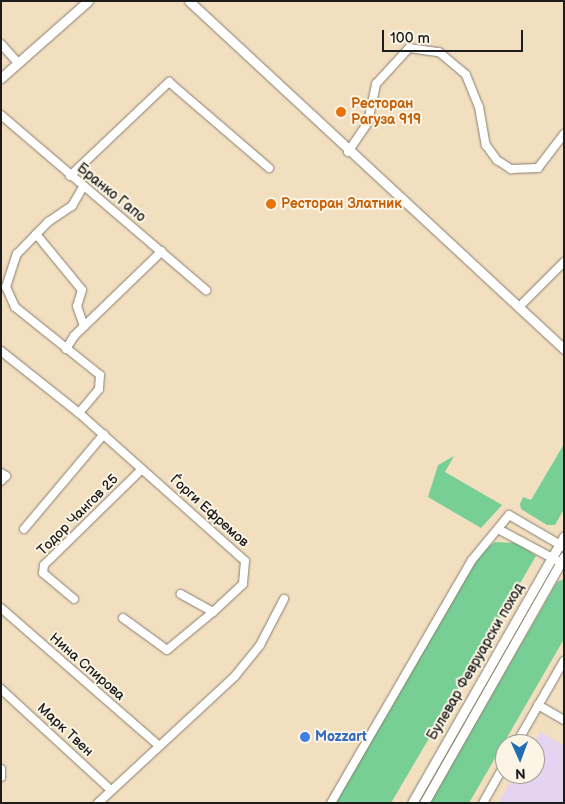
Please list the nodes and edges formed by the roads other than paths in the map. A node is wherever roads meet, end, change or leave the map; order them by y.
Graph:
1 (88, 1) edge
2 (188, 1) edge
3 (1, 44) edge
4 (18, 63) junction
5 (1, 78) edge
6 (1, 115) edge
7 (564, 134) edge
8 (348, 152) junction
9 (269, 168) dead end
10 (70, 176) junction
11 (83, 187) junction
12 (36, 234) junction
13 (162, 251) junction
14 (564, 262) edge
15 (206, 290) dead end
16 (519, 306) junction
17 (84, 326) junction
18 (564, 348) edge
19 (66, 349) junction
20 (1, 351) edge
21 (79, 413) junction
22 (104, 434) junction
23 (142, 469) junction
24 (1, 473) edge
25 (1, 481) edge
26 (24, 530) dead end
27 (500, 530) junction
28 (562, 543) edge
29 (551, 557) junction
30 (563, 562) edge
31 (181, 594) dead end
32 (284, 599) dead end
33 (74, 600) dead end
34 (1, 608) edge
35 (213, 612) junction
36 (122, 618) dead end
37 (564, 661) edge
38 (1, 689) edge
39 (538, 705) junction
40 (564, 720) edge
41 (522, 734) edge
42 (157, 744) junction
43 (1, 769) edge
44 (1, 777) edge
45 (495, 781) edge
46 (111, 790) junction
47 (98, 803) edge
48 (332, 803) edge
49 (412, 803) edge
50 (424, 803) edge
51 (482, 803) edge

1 - 4 street
2 - 8 street
3 - 4 street
4 - 5 street
6 - 10 street, Бранко Гапо
7 - 8 street
8 - 16 street
9 - 10 street
10 - 11 street, Бранко Гапо
11 - 12 street
11 - 13 street, Бранко Гапо
12 - 17 street
12 - 19 street
13 - 15 street, Бранко Гапо
13 - 17 street
14 - 16 street
16 - 18 street
17 - 19 street
19 - 21 street
20 - 21 street, Ѓорги Ефремов
21 - 22 street, Ѓорги Ефремов
22 - 23 street, Ѓорги Ефремов
22 - 26 street
23 - 33 street, Тодор Чангов 25
23 - 35 street, Ѓорги Ефремов
24 - 25 street
27 - 28 street
27 - 29 street
27 - 48 street
28 - 29 street, Булевар Февруарски поход
29 - 30 street
29 - 49 street, Булевар Февруарски поход
30 - 50 street, Булевар Февруарски поход
31 - 35 street
32 - 42 street
34 - 42 street, Нина Спирова
35 - 36 street
37 - 39 street
38 - 46 street, Марк Твен
39 - 40 street
39 - 41 street
42 - 46 street
43 - 44 street
45 - 51 street
46 - 47 street

